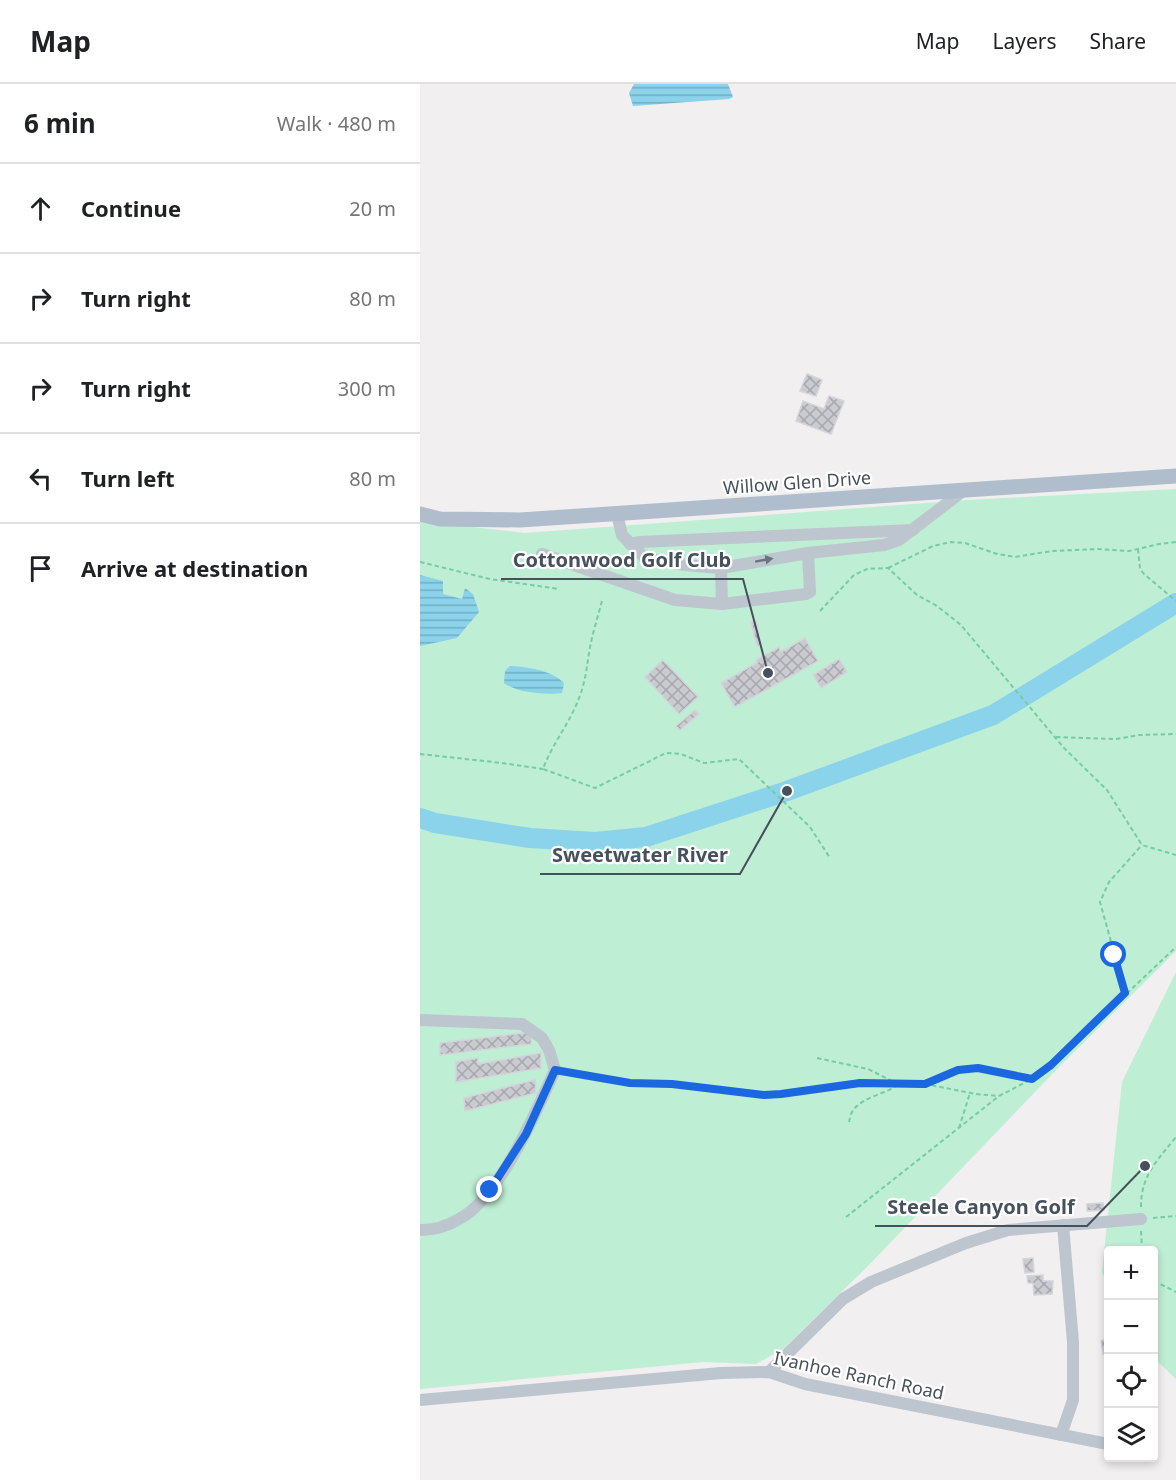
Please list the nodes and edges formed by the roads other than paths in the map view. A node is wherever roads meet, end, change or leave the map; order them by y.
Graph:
1 (1176, 476) edge
2 (963, 491) junction
3 (420, 514) edge
4 (617, 514) junction
5 (913, 530) junction
6 (630, 544) junction
7 (808, 553) junction
8 (542, 554) dead end
9 (721, 568) junction
10 (722, 604) junction
11 (420, 1020) edge
12 (1141, 1219) road end
13 (1063, 1225) junction
14 (420, 1230) edge
15 (769, 1372) junction
16 (420, 1400) edge
17 (1061, 1435) junction
18 (1104, 1443) edge

1 - 2 main road, Willow Glen Drive
2 - 4 main road, Willow Glen Drive
2 - 5 street
3 - 4 main road, Willow Glen Drive
4 - 6 street
5 - 6 street
5 - 7 street
6 - 9 street
9 -> 7 street
7 - 10 street
8 - 10 street
9 - 10 street
11 - 14 street
12 - 13 street
13 - 15 street
13 - 17 street
15 - 16 street, Ivanhoe Ranch Road
15 - 17 street, Ivanhoe Ranch Road
17 - 18 street, Ivanhoe Ranch Road

